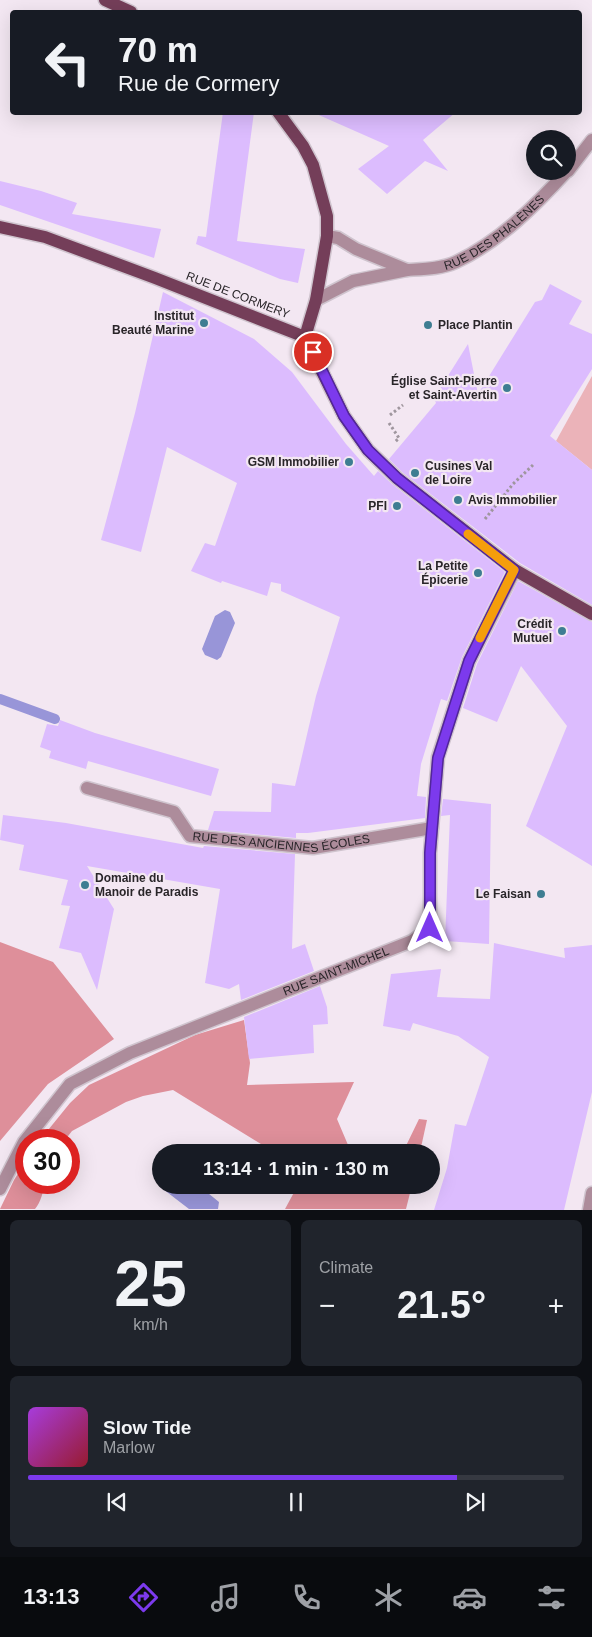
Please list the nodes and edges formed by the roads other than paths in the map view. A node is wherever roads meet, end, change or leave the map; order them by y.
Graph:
1 (105, 0) edge
2 (127, 10) edge
3 (280, 115) edge
4 (592, 140) edge
5 (576, 160) edge
6 (558, 180) edge
7 (0, 227) edge
8 (327, 236) junction
9 (407, 270) junction
10 (316, 300) junction
11 (305, 336) junction
12 (514, 570) junction
13 (592, 614) edge
14 (86, 788) dead end
15 (432, 828) junction
16 (0, 1188) edge
17 (592, 1194) edge
18 (589, 1210) edge

1 - 2 main road
3 - 8 main road
4 - 5 street, RUE DES PHALÈNES
6 - 9 street, RUE DES PHALÈNES
7 - 11 main road, RUE DE CORMERY
8 - 9 street, RUE DES PHALÈNES
8 - 10 main road
9 - 10 street, RUE DES PHALÈNES
10 - 11 main road
11 - 12 main road
12 - 13 main road
12 - 15 street, RUE SAINT-MICHEL
14 - 15 street, RUE DES ANCIENNES ÉCOLES
15 - 16 street, RUE SAINT-MICHEL
17 - 18 street

